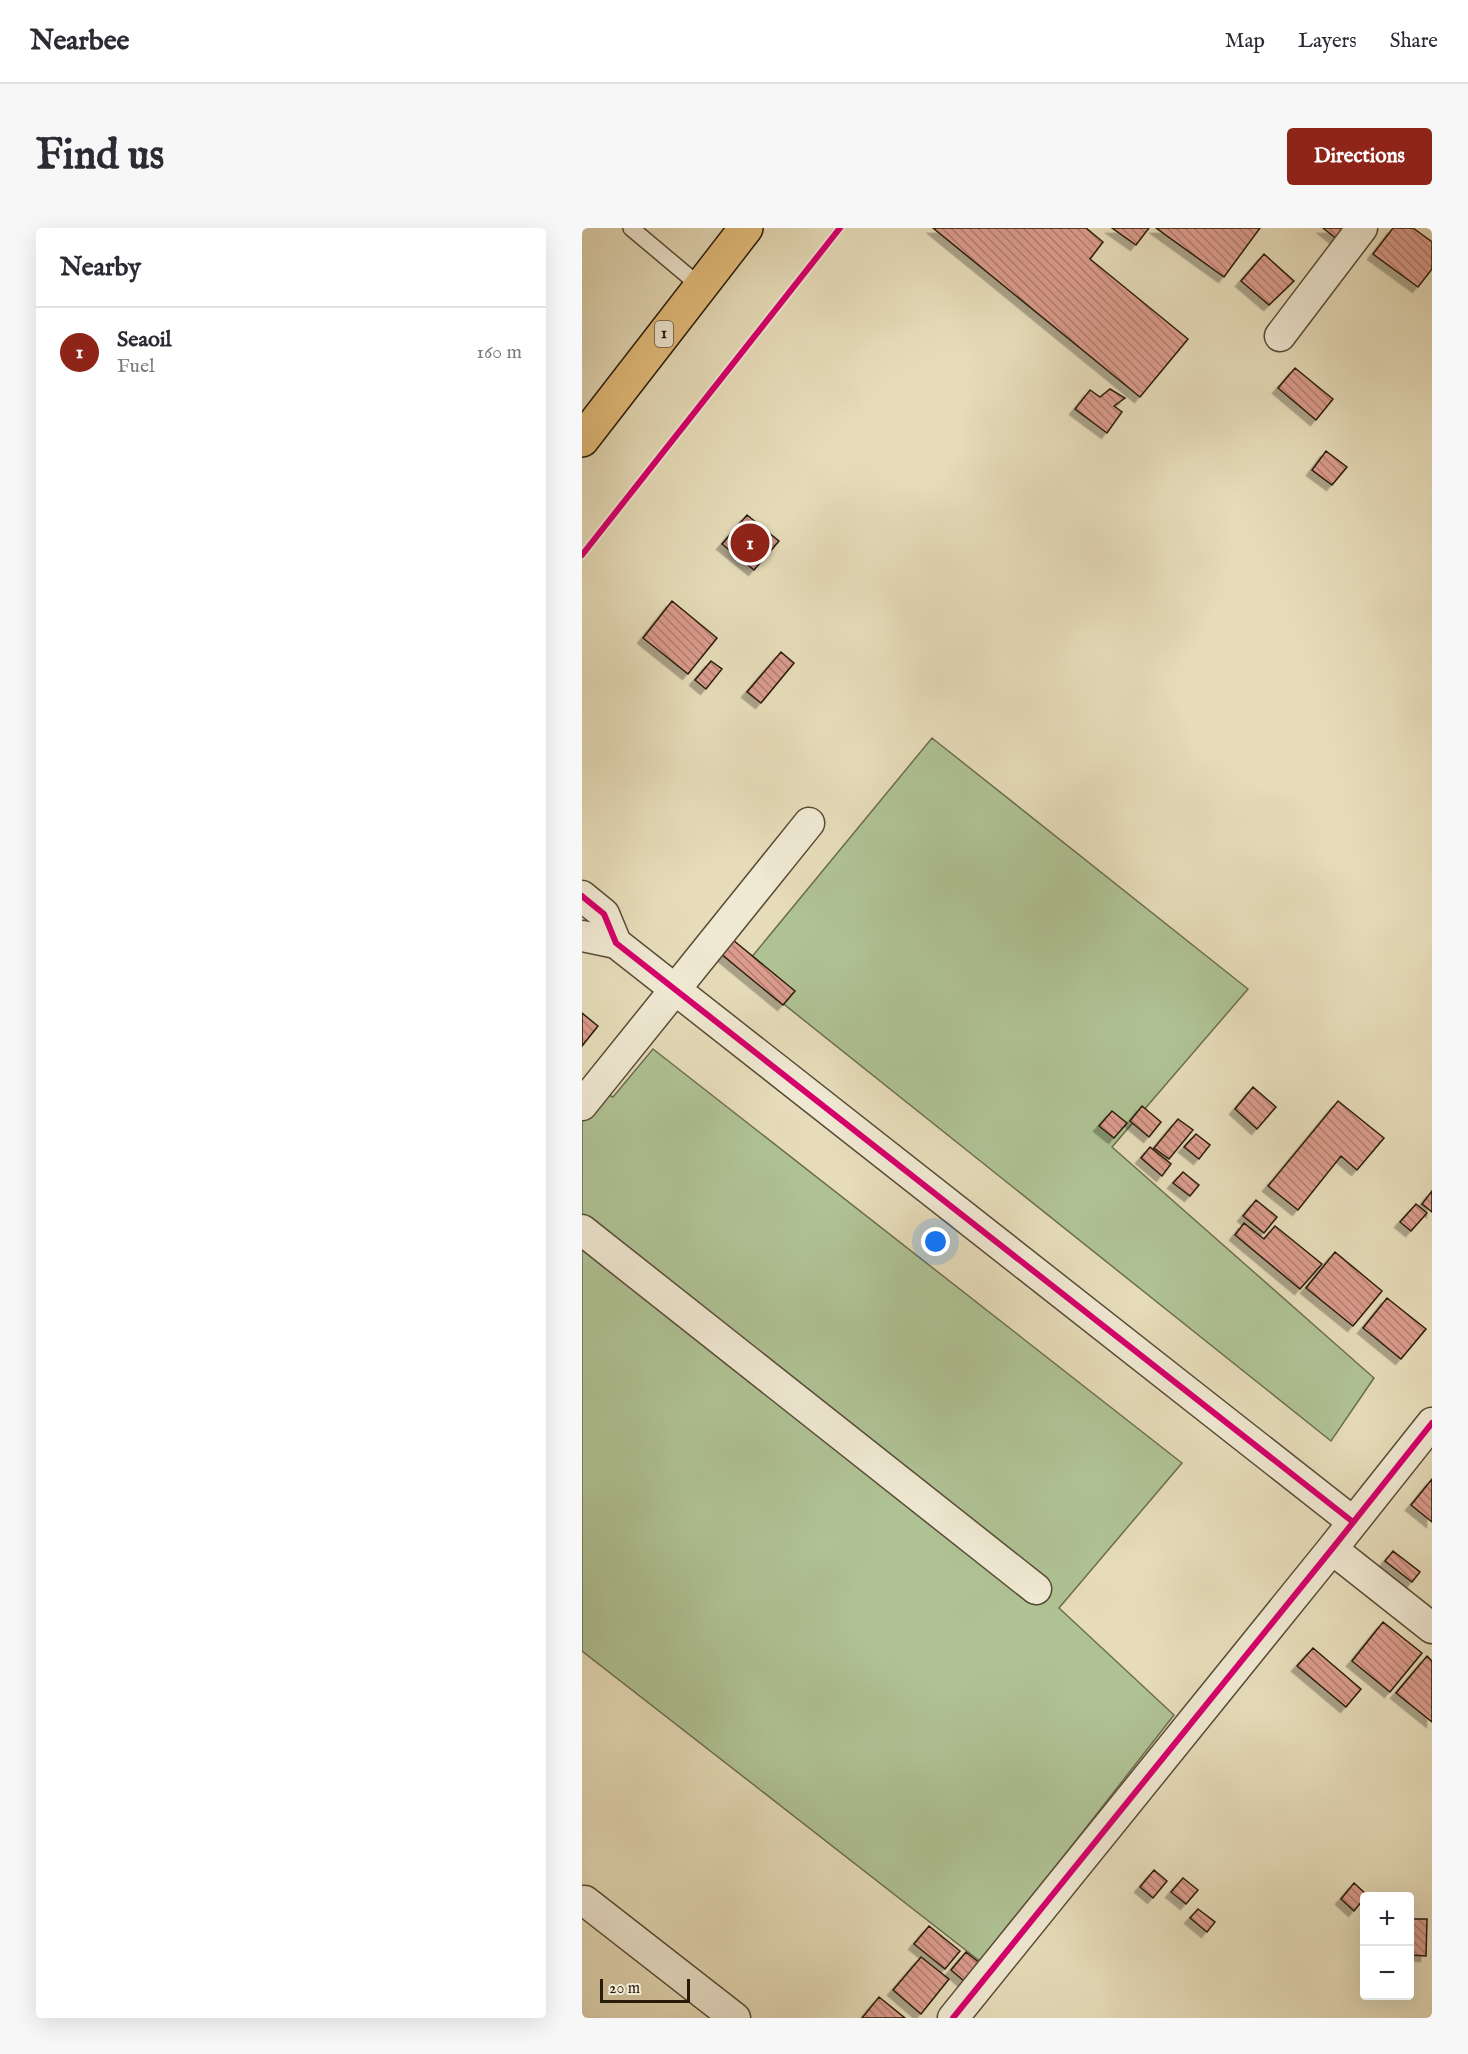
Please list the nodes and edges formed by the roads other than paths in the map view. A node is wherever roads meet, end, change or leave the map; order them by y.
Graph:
1 (631, 228) edge
2 (746, 228) edge
3 (1362, 228) edge
4 (700, 286) junction
5 (1280, 336) dead end
6 (582, 440) edge
7 (809, 823) dead end
8 (582, 896) edge
9 (582, 936) edge
10 (616, 943) junction
11 (675, 990) junction
12 (582, 1105) edge
13 (582, 1230) edge
14 (1432, 1423) edge
15 (1353, 1522) junction
16 (1332, 1549) junction
17 (1036, 1588) dead end
18 (1432, 1628) edge
19 (585, 1901) dead end
20 (735, 2018) edge
21 (953, 2018) edge

1 - 4 lane
2 - 4 highway, 1
3 - 5 street
4 - 6 highway, 1
7 - 11 street
8 - 10 street
9 - 10 street
10 - 11 street
11 - 12 street
11 - 15 street
13 - 17 street
14 - 15 street
15 - 16 street
16 - 18 street
16 - 21 street
19 - 20 street

